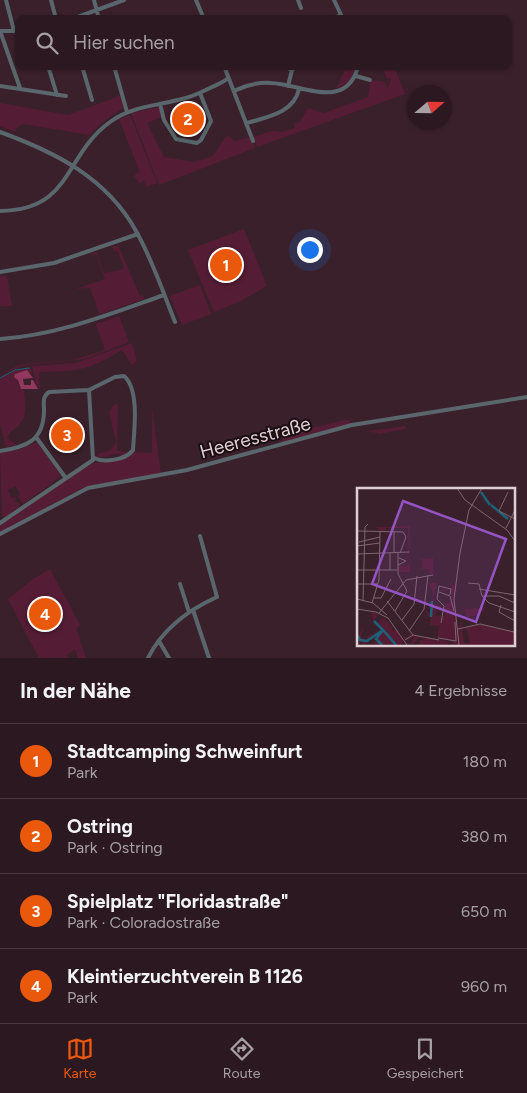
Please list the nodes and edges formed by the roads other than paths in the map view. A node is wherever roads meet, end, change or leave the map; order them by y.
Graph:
1 (6, 0) edge
2 (51, 0) edge
3 (94, 0) edge
4 (124, 0) edge
5 (196, 0) edge
6 (298, 0) edge
7 (334, 0) edge
8 (301, 8) dead end
9 (97, 10) junction
10 (55, 15) edge
11 (83, 15) edge
12 (98, 15) edge
13 (202, 15) edge
14 (341, 15) edge
15 (0, 31) edge
16 (14, 31) joint
17 (49, 70) edge
18 (83, 70) edge
19 (115, 70) edge
20 (225, 70) edge
21 (292, 70) edge
22 (357, 70) edge
23 (356, 76) junction
24 (227, 79) junction
25 (370, 80) dead end
26 (0, 86) edge
27 (288, 86) junction
28 (20, 88) junction
29 (298, 89) junction
30 (234, 91) junction
31 (200, 93) junction
32 (57, 94) junction
33 (66, 96) dead end
34 (92, 100) dead end
35 (160, 104) junction
36 (127, 112) junction
37 (247, 122) junction
38 (0, 132) edge
39 (253, 141) dead end
40 (73, 165) junction
41 (0, 211) edge
42 (138, 234) junction
43 (0, 272) edge
44 (164, 295) junction
45 (175, 322) dead end
46 (0, 339) edge
47 (89, 390) junction
48 (527, 397) edge
49 (36, 437) junction
50 (0, 451) edge
51 (94, 457) junction
52 (65, 477) junction
53 (1, 521) edge
54 (0, 534) edge
55 (200, 536) dead end
56 (180, 584) dead end
57 (191, 611) junction
58 (158, 641) junction
59 (148, 658) edge
60 (169, 658) edge
61 (208, 658) edge

1 - 16 street
2 - 10 street
3 - 9 street
4 - 9 street
5 - 13 street
6 - 8 street
7 - 14 street
9 - 11 street
9 - 12 street
15 - 16 street
15 - 28 street
17 - 32 street
18 - 34 street
19 - 36 street
20 - 24 street
21 - 27 street
22 - 23 street
23 - 25 street
23 - 29 street
24 - 30 street
24 - 31 street
26 - 28 street
27 - 29 street
27 - 30 street
28 - 32 street
29 - 37 street
30 - 37 street
31 - 35 street
31 - 35 street
32 - 33 street
35 - 36 street
36 - 40 street
37 - 39 street
38 - 40 street
40 - 41 street
40 - 42 street
42 - 43 street
42 - 44 street
44 - 45 street
44 - 46 street
47 - 49 street
47 - 51 street
47 - 51 street
48 - 54 street, Heeresstraße
49 - 50 street
49 - 52 street
51 - 52 street
52 - 53 street
55 - 57 street
56 - 57 street
57 - 58 street
57 - 61 street
58 - 59 street
58 - 60 street

